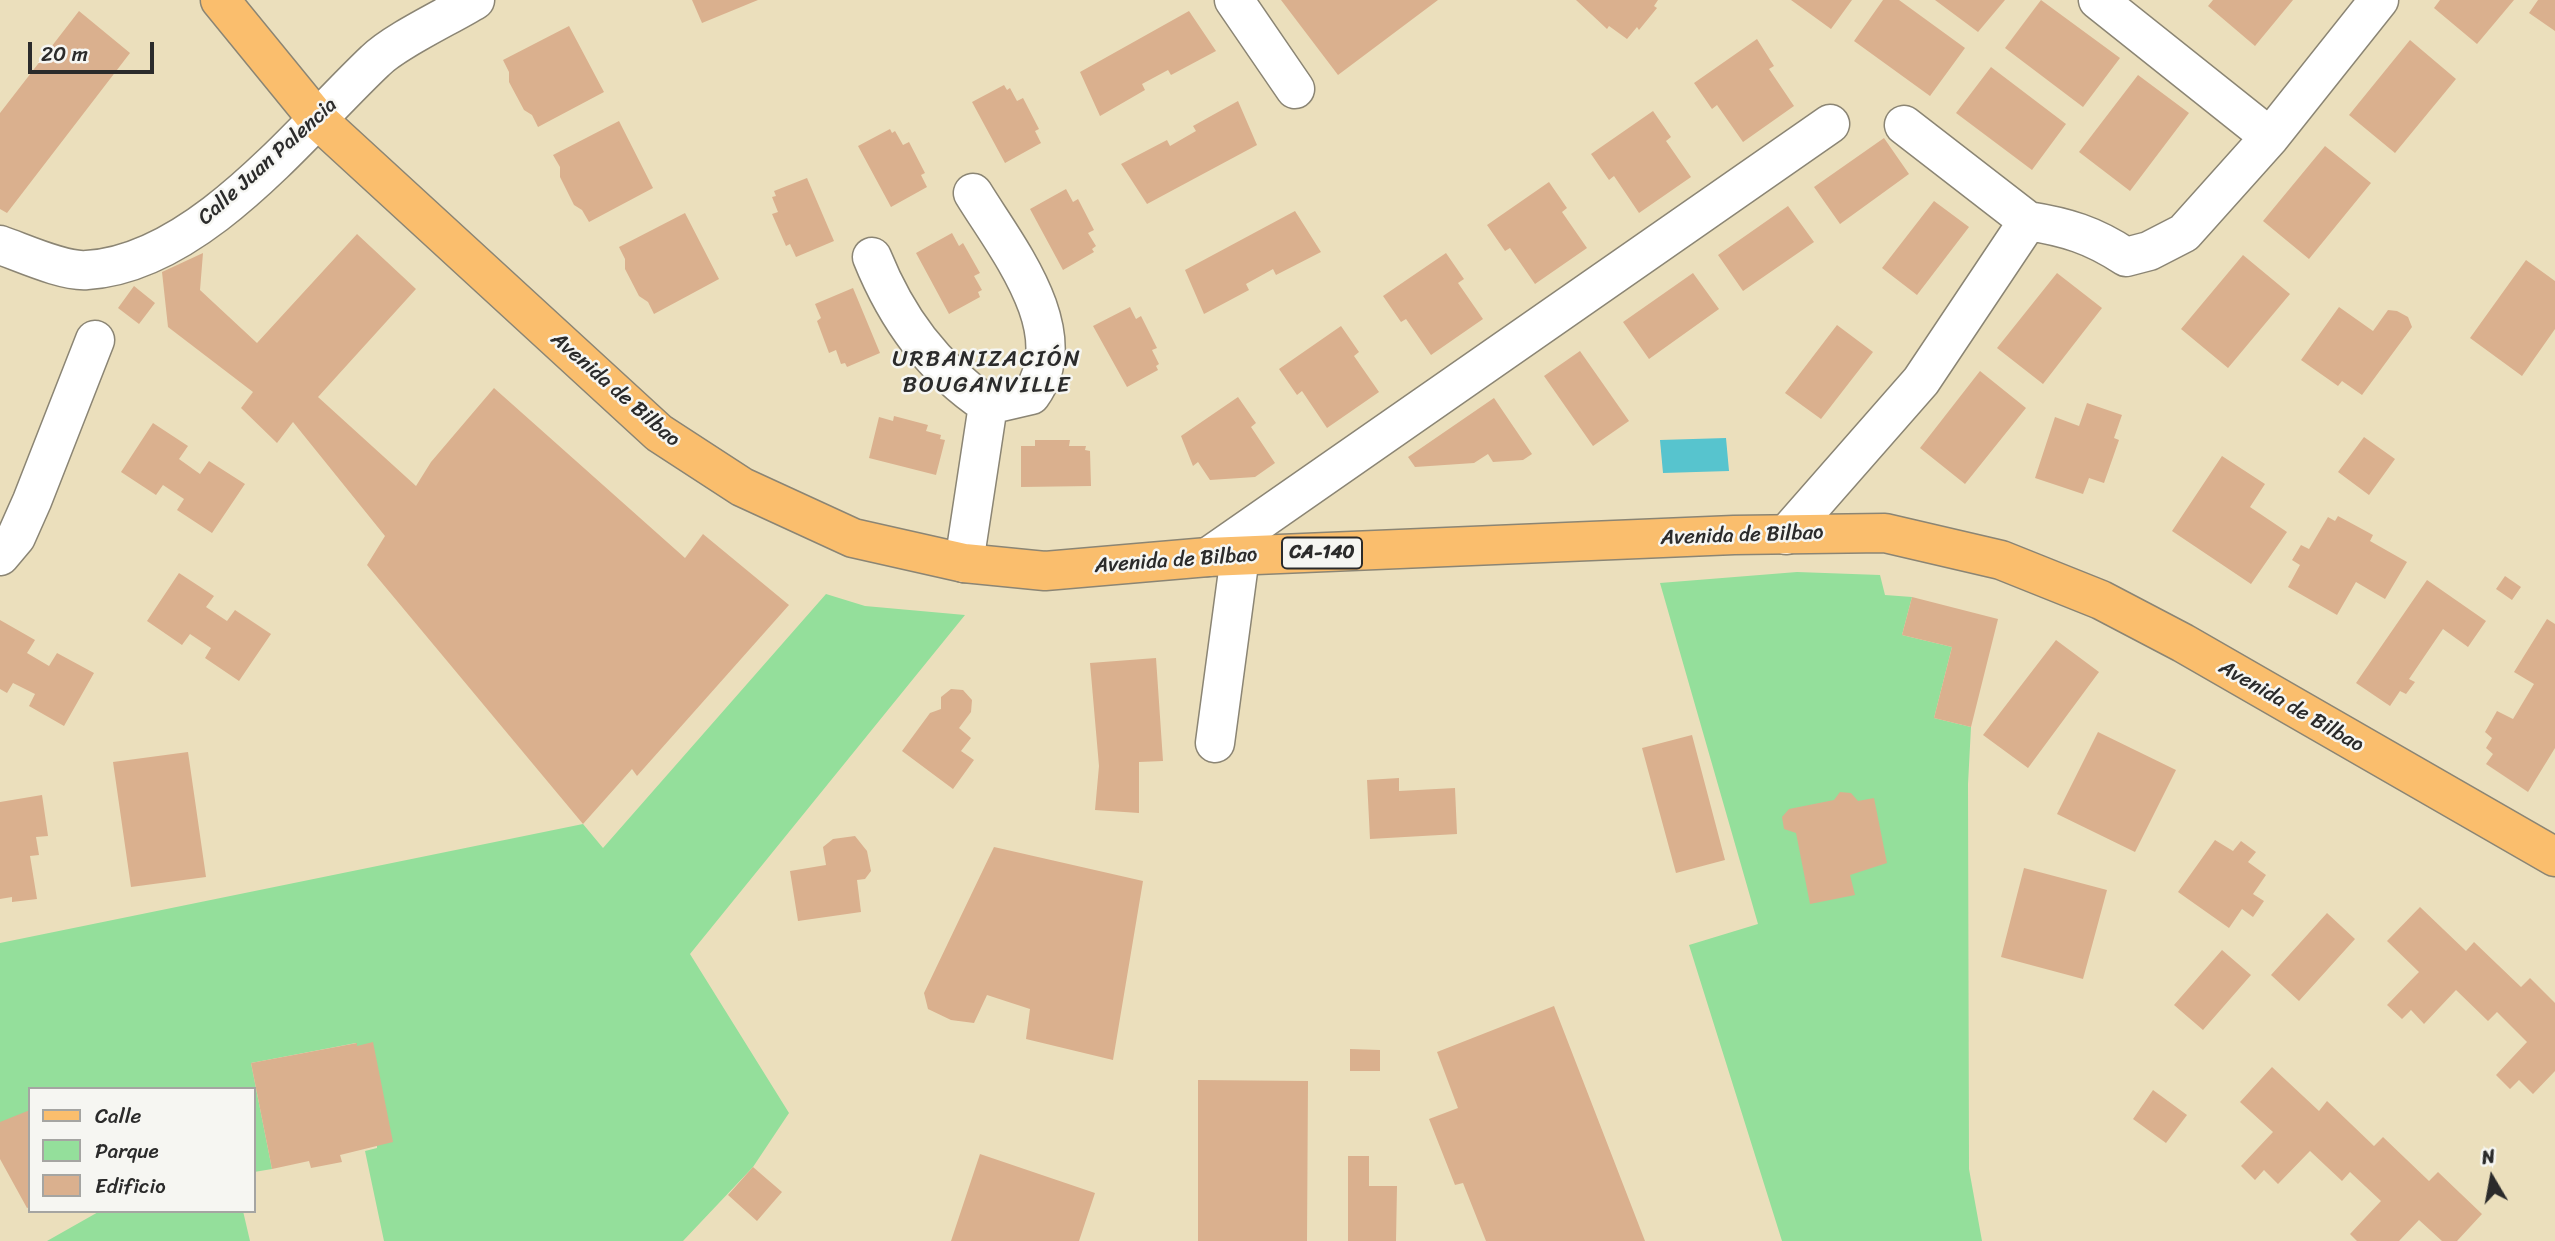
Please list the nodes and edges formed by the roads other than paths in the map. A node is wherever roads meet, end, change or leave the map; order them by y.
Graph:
1 (220, 0) edge
2 (475, 0) edge
3 (1234, 0) edge
4 (2098, 0) edge
5 (2379, 0) edge
6 (1295, 89) dead end
7 (318, 120) junction
8 (1830, 124) dead end
9 (1904, 125) dead end
10 (2270, 137) junction
11 (973, 192) dead end
12 (2028, 221) junction
13 (0, 245) edge
14 (872, 257) dead end
15 (95, 340) dead end
16 (988, 405) junction
17 (1786, 535) junction
18 (0, 556) edge
19 (1224, 557) junction
20 (964, 563) junction
21 (1215, 743) dead end
22 (2555, 857) edge

1 - 7 main road, Avenida de Bilbao / CA-140
2 - 7 street, Calle Juan Palencia
3 - 6 street
4 - 10 street
5 - 10 street
7 - 13 street, Calle Juan Palencia
7 - 20 main road, Avenida de Bilbao / CA-140
8 - 19 street
9 - 12 street
10 - 12 street
11 - 16 street
12 - 17 street
14 - 16 street
15 - 18 street
16 - 20 street
17 - 19 main road, Avenida de Bilbao / CA-140
17 - 22 main road, Avenida de Bilbao / CA-140
19 - 20 main road, Avenida de Bilbao / CA-140
19 - 21 street

